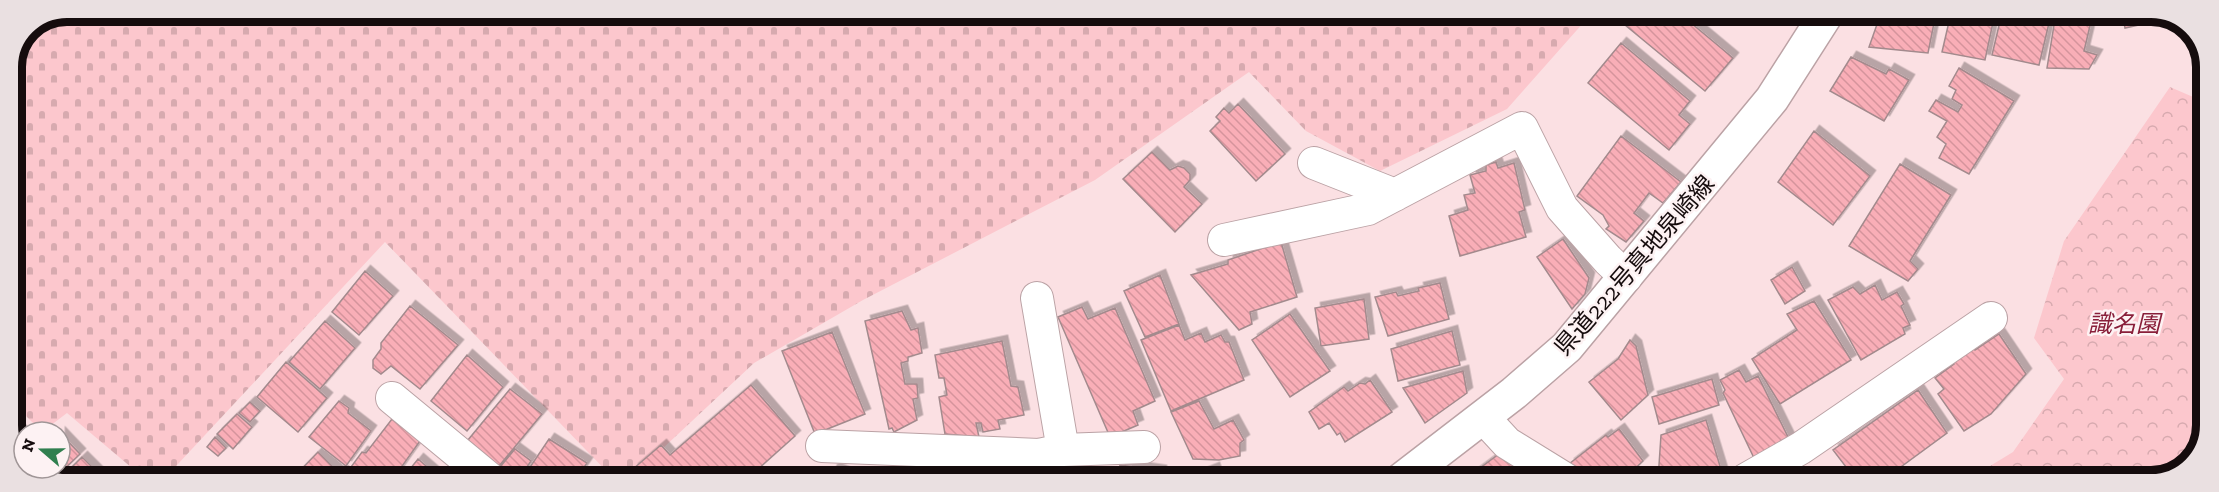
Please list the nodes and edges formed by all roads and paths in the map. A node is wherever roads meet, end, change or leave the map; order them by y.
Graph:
1 (1821, 22) edge
2 (1314, 163) dead end
3 (1395, 195) junction
4 (1224, 240) dead end
5 (1626, 277) junction
6 (1037, 298) dead end
7 (1991, 318) dead end
8 (392, 398) dead end
9 (1483, 417) junction
10 (822, 446) dead end
11 (1144, 447) dead end
12 (1044, 461) edge
13 (479, 470) edge
14 (1414, 470) edge
15 (1551, 470) edge
16 (1762, 470) edge

1 - 5 main road, 県道222号真地泉崎線
2 - 3 street
3 - 4 street
3 - 5 street
5 - 9 main road, 県道222号真地泉崎線
6 - 12 street
7 - 16 street
8 - 13 street
9 - 14 main road, 県道222号真地泉崎線
9 - 15 street
10 - 12 street
11 - 12 street

